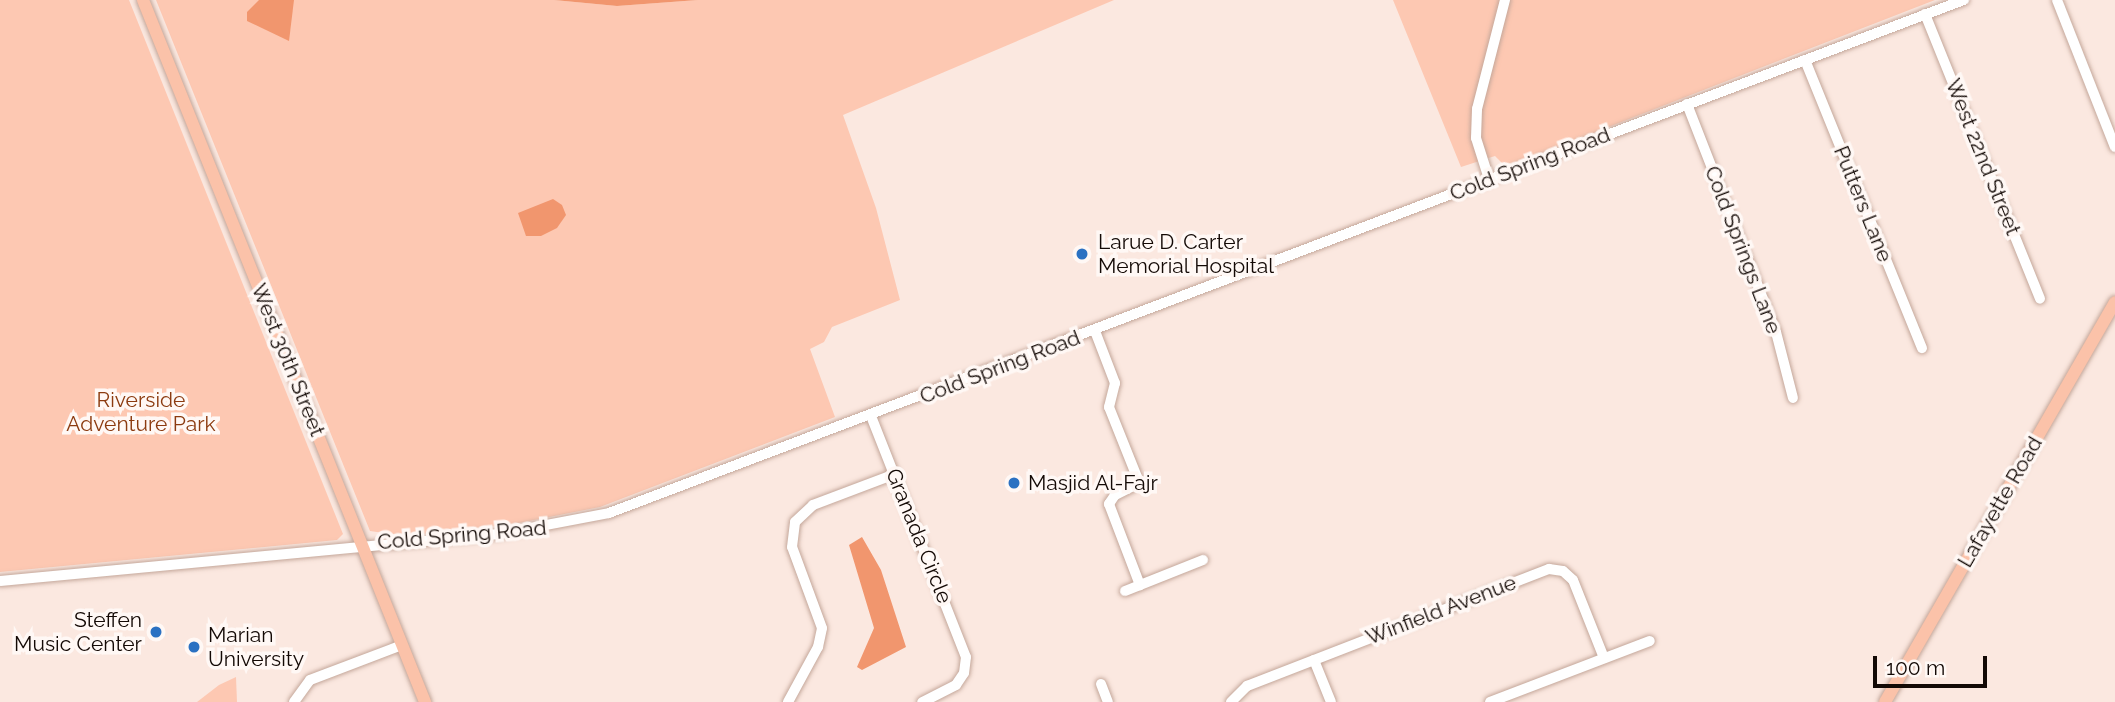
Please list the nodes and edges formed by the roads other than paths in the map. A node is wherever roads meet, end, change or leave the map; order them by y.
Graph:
1 (143, 0) edge
2 (1505, 0) edge
3 (1964, 0) edge
4 (2057, 0) edge
5 (1925, 15) junction
6 (1805, 60) junction
7 (1687, 104) junction
8 (2115, 147) edge
9 (1489, 179) junction
10 (2040, 299) dead end
11 (2115, 302) edge
12 (1095, 331) junction
13 (1922, 348) dead end
14 (1793, 398) dead end
15 (871, 415) junction
16 (895, 474) junction
17 (362, 544) junction
18 (1203, 560) dead end
19 (0, 581) edge
20 (1140, 585) junction
21 (1125, 591) dead end
22 (1650, 641) dead end
23 (402, 645) junction
24 (1604, 658) junction
25 (1314, 660) junction
26 (1101, 684) dead end
27 (1231, 701) edge
28 (294, 702) edge
29 (425, 702) edge
30 (788, 702) edge
31 (922, 702) edge
32 (1108, 702) edge
33 (1331, 702) edge
34 (1490, 702) edge
35 (1885, 702) edge

1 - 17 main road, West 30th Street
2 - 9 street
3 - 5 street, Cold Spring Road
4 - 8 street
5 - 6 street, Cold Spring Road
5 - 10 street, West 22nd Street
6 - 7 street, Cold Spring Road
6 - 13 street, Putters Lane
7 - 9 street, Cold Spring Road
7 - 14 street, Cold Springs Lane
9 - 12 street, Cold Spring Road
11 - 35 main road, Lafayette Road
12 - 15 street, Cold Spring Road
12 - 20 street
15 - 16 street, Granada Circle
15 - 17 street, Cold Spring Road
16 - 30 street
16 - 31 street, Granada Circle
17 - 19 street, Cold Spring Road
17 - 23 main road, West 30th Street
18 - 20 street
20 - 21 street
22 - 24 street
23 - 28 street
23 - 29 main road, West 30th Street
24 - 25 street, Winfield Avenue
24 - 34 street
25 - 27 street, Winfield Avenue
25 - 33 street
26 - 32 street

